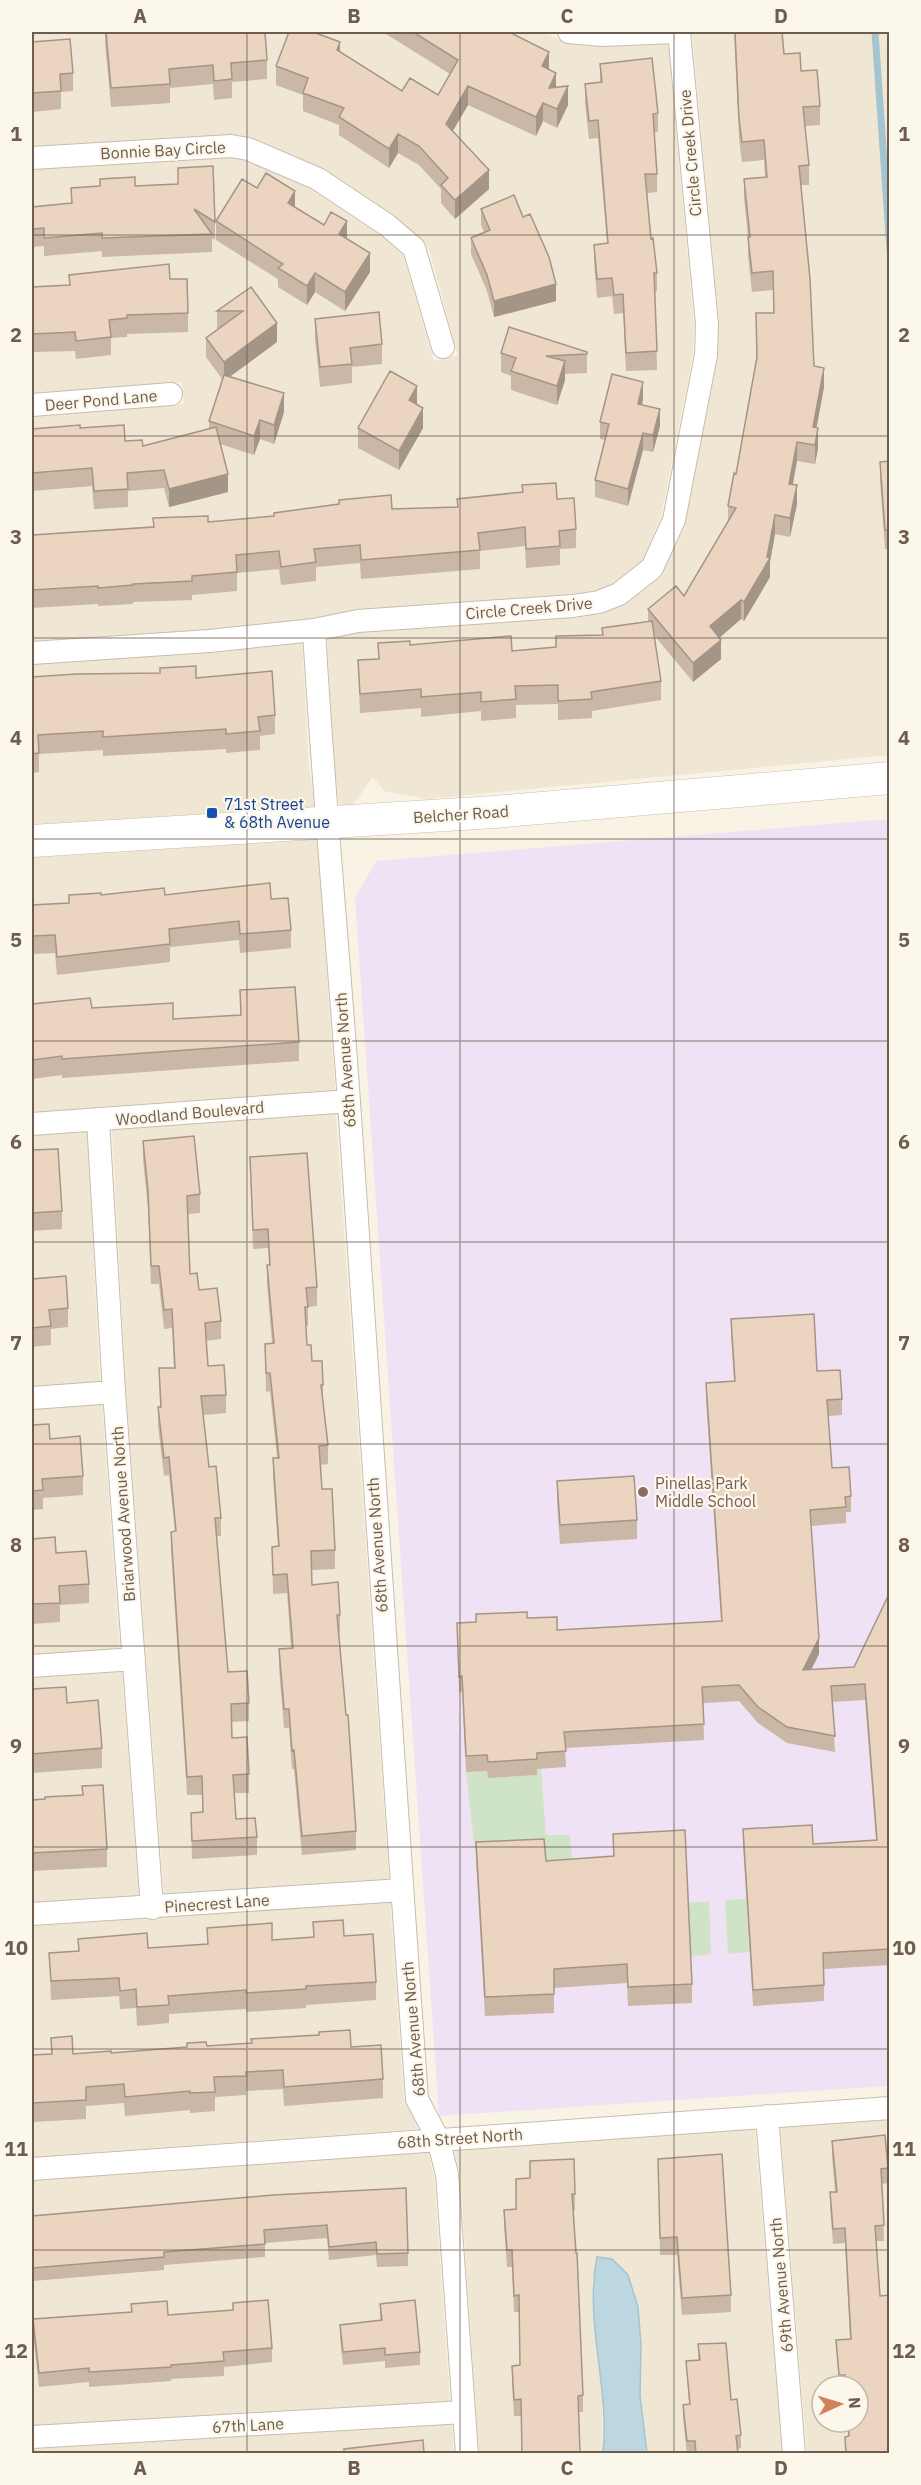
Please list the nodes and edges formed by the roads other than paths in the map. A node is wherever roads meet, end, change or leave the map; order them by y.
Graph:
1 (569, 32) edge
2 (677, 32) edge
3 (32, 158) edge
4 (443, 347) dead end
5 (171, 394) dead end
6 (32, 405) edge
7 (314, 630) junction
8 (32, 653) edge
9 (890, 778) edge
10 (328, 823) junction
11 (32, 841) edge
12 (349, 1101) junction
13 (98, 1120) junction
14 (32, 1124) edge
15 (114, 1392) junction
16 (32, 1398) edge
17 (134, 1659) junction
18 (32, 1666) edge
19 (402, 1890) junction
20 (152, 1908) junction
21 (32, 1914) edge
22 (890, 2108) edge
23 (767, 2116) junction
24 (438, 2139) junction
25 (32, 2169) edge
26 (464, 2412) junction
27 (32, 2438) edge
28 (467, 2454) edge
29 (794, 2454) edge

1 - 2 street
2 - 7 street, Circle Creek Drive
3 - 4 street, Bonnie Bay Circle
5 - 6 street, Deer Pond Lane
7 - 8 street, Circle Creek Drive
7 - 10 street, 68th Avenue North
9 - 10 main road, Belcher Road
10 - 11 main road, Belcher Road
10 - 12 street, 68th Avenue North
12 - 13 street, Woodland Boulevard
12 - 19 street, 68th Avenue North
13 - 14 street, Woodland Boulevard
13 - 15 street, Briarwood Avenue North
15 - 16 street
15 - 17 street, Briarwood Avenue North
17 - 18 street
17 - 20 street, Briarwood Avenue North
19 - 20 street, Pinecrest Lane
19 - 24 street, 68th Avenue North
20 - 21 street, Pinecrest Lane
22 - 23 street, 68th Street North
23 - 24 street, 68th Street North
23 - 29 street, 69th Avenue North
24 - 25 street, 68th Street North
24 - 26 street, 68th Avenue North
26 - 27 street, 67th Lane
26 - 28 street, 68th Avenue North

